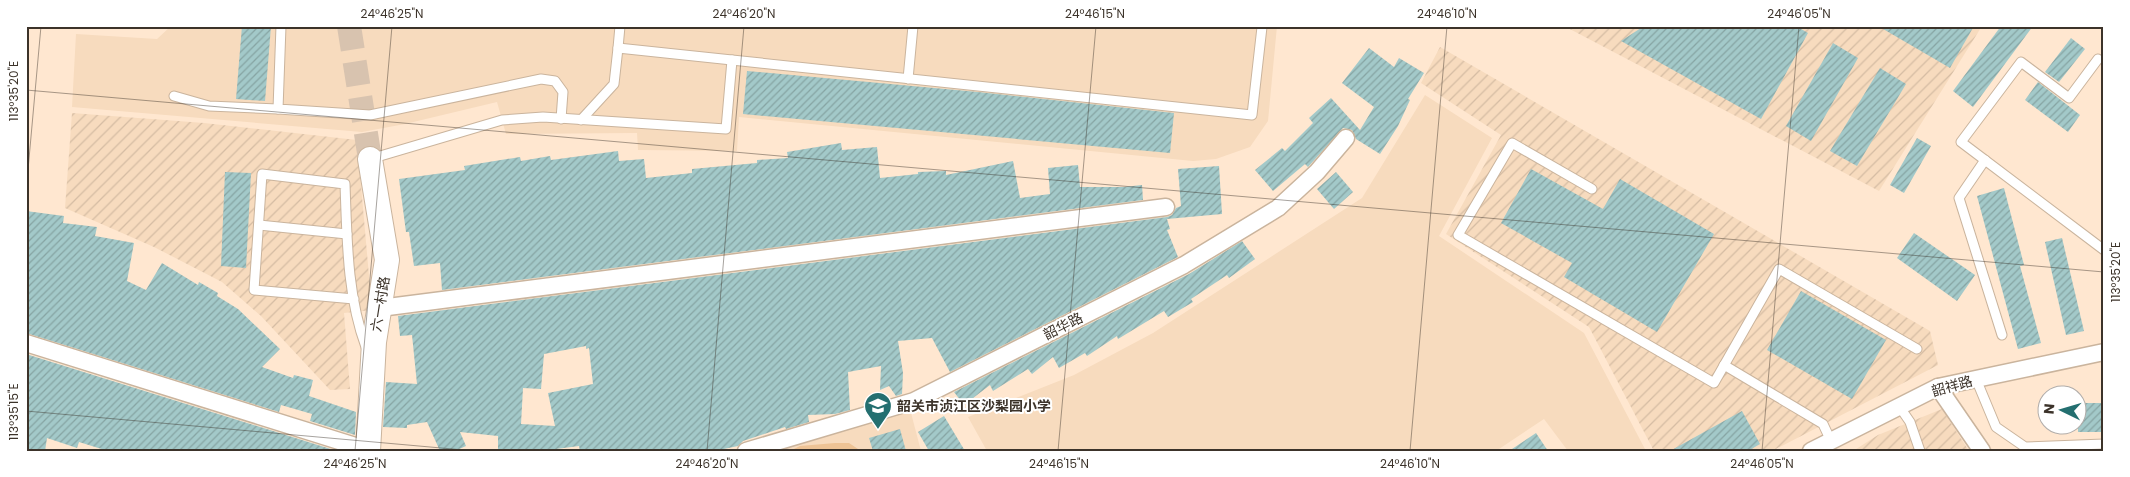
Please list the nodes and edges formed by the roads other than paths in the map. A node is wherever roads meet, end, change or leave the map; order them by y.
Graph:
1 (281, 26) edge
2 (620, 26) edge
3 (913, 26) edge
4 (1262, 27) edge
5 (618, 48) junction
6 (2098, 59) dead end
7 (732, 60) junction
8 (908, 79) junction
9 (174, 96) dead end
10 (278, 109) junction
11 (561, 118) junction
12 (581, 120) junction
13 (1346, 138) dead end
14 (370, 159) joint
15 (1985, 160) junction
16 (1592, 189) dead end
17 (1166, 207) dead end
18 (258, 225) junction
19 (347, 234) junction
20 (2104, 250) edge
21 (354, 299) junction
22 (380, 308) junction
23 (2002, 335) dead end
24 (26, 343) edge
25 (1917, 349) dead end
26 (2104, 352) edge
27 (373, 366) junction
28 (1724, 366) junction
29 (1976, 379) junction
30 (1938, 387) junction
31 (1899, 406) junction
32 (1831, 441) junction
33 (2104, 444) edge
34 (1918, 450) edge
35 (368, 451) edge
36 (746, 451) edge
37 (1811, 451) edge
38 (1982, 451) edge

1 - 10 lane
2 - 5 lane
3 - 8 lane
4 - 8 lane
5 - 7 lane
5 - 12 lane
6 - 15 lane
7 - 8 lane
7 - 12 lane
9 - 10 lane
10 - 11 lane
11 - 12 lane
11 - 14 lane
13 - 36 street, 韶华路
14 - 22 street, 六一村路
15 - 20 lane
15 - 23 lane
16 - 28 lane
17 - 22 street
18 - 19 lane
18 - 19 lane
18 - 21 lane
19 - 21 lane
21 - 27 lane
22 - 27 street, 六一村路
24 - 35 street
25 - 28 lane
26 - 29 street, 韶祥路
27 - 35 street, 六一村路
28 - 32 lane
29 - 30 street, 韶祥路
29 - 33 lane
30 - 31 street, 韶祥路
30 - 38 street
31 - 32 street, 韶祥路
31 - 34 lane
32 - 37 street, 韶祥路

